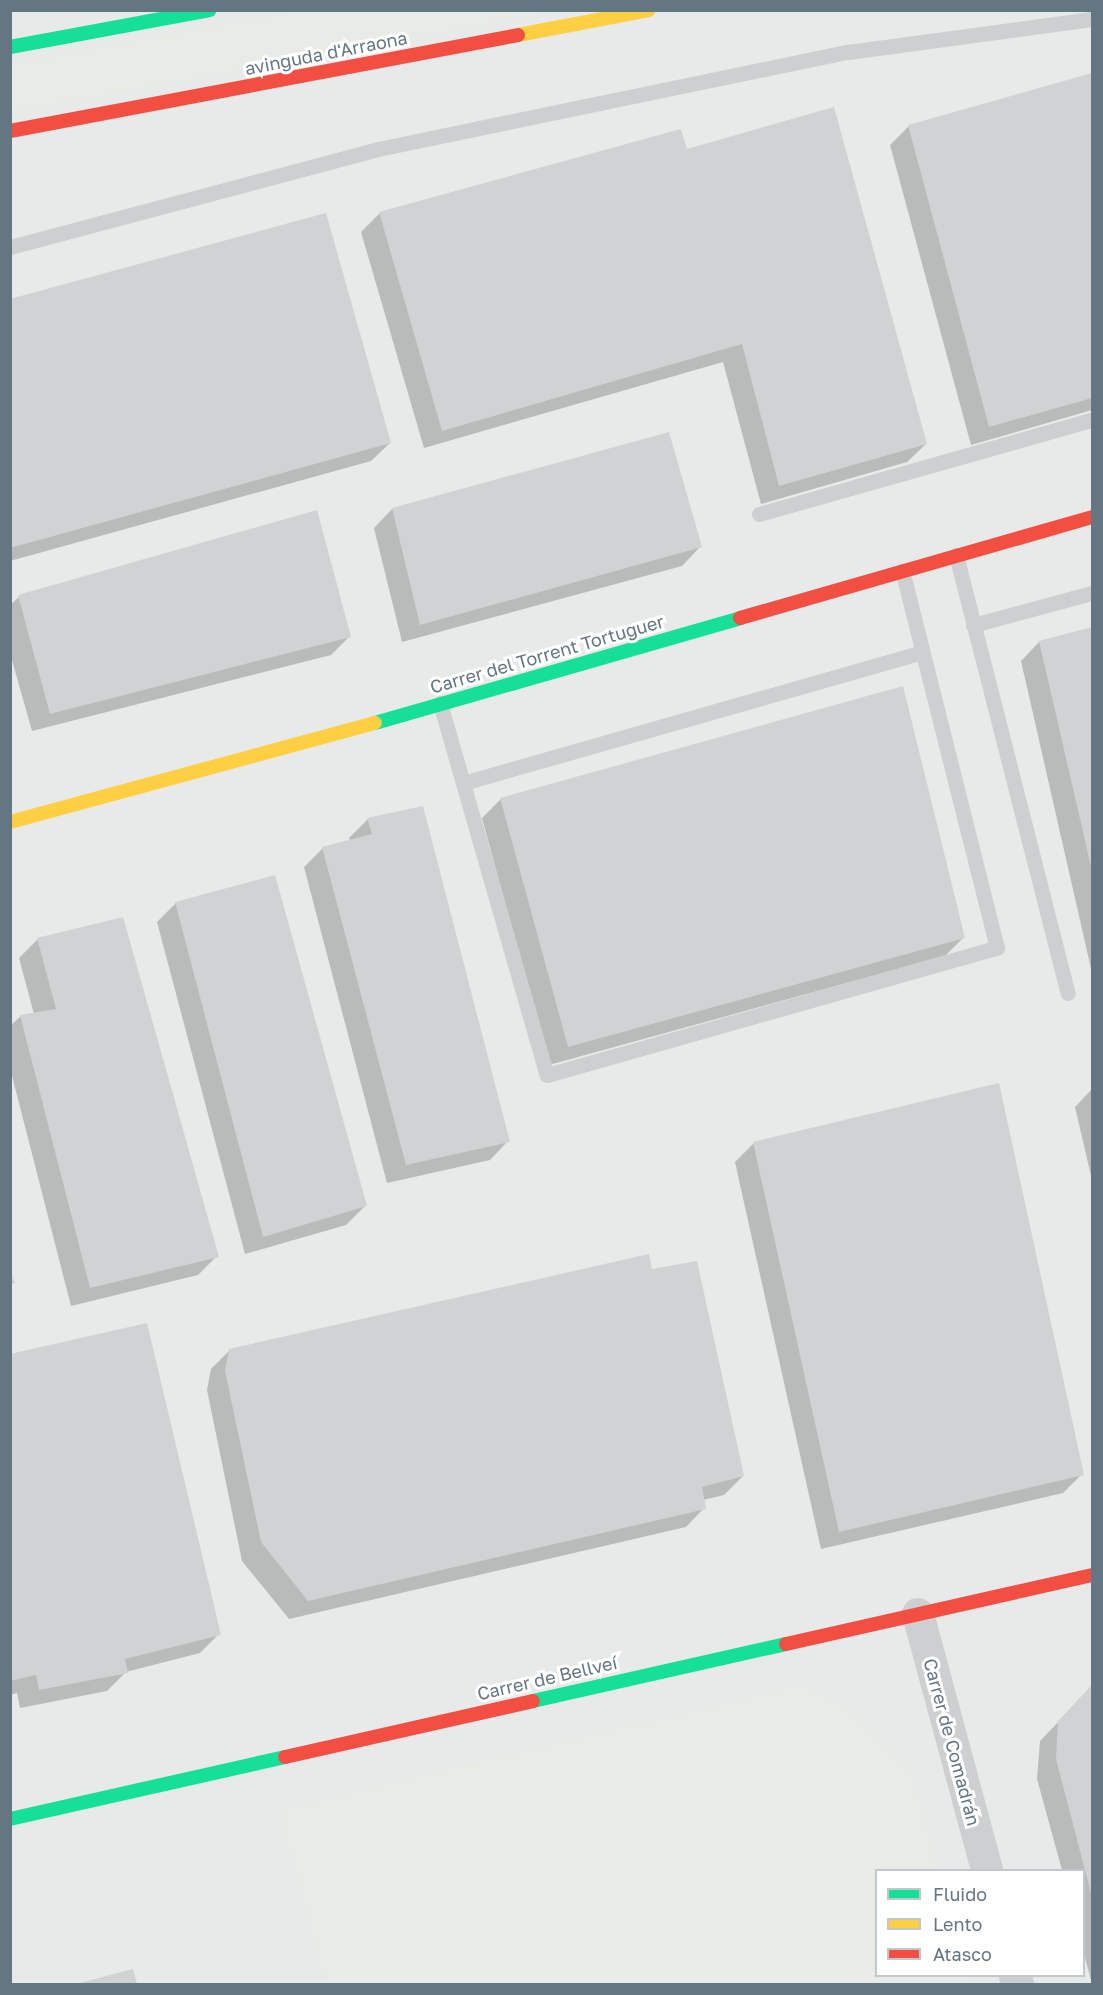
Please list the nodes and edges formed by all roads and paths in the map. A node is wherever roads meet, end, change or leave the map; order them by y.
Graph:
1 (210, 10) edge
2 (649, 10) edge
3 (1092, 19) edge
4 (10, 47) edge
5 (10, 131) edge
6 (10, 247) edge
7 (1092, 420) edge
8 (759, 514) dead end
9 (1092, 517) edge
10 (956, 555) junction
11 (902, 571) junction
12 (1092, 593) edge
13 (973, 625) junction
14 (923, 652) junction
15 (440, 703) junction
16 (464, 783) junction
17 (10, 822) edge
18 (1068, 993) dead end
19 (1092, 1575) edge
20 (918, 1614) junction
21 (10, 1819) edge
22 (987, 1869) edge

1 - 4 street
2 - 5 street, avinguda d'Arraona
3 - 6 lane
7 - 8 lane
9 - 10 street, Carrer del Torrent Tortuguer
10 - 11 street, Carrer del Torrent Tortuguer
10 - 13 lane
11 - 14 lane
11 - 15 street, Carrer del Torrent Tortuguer
12 - 13 lane
13 - 18 lane
14 - 16 lane
14 - 16 lane
15 - 16 lane
15 - 17 street, Carrer del Torrent Tortuguer
19 - 20 street, Carrer de Bellveí
20 - 21 street, Carrer de Bellveí
20 - 22 street, Carrer de Comadrán

